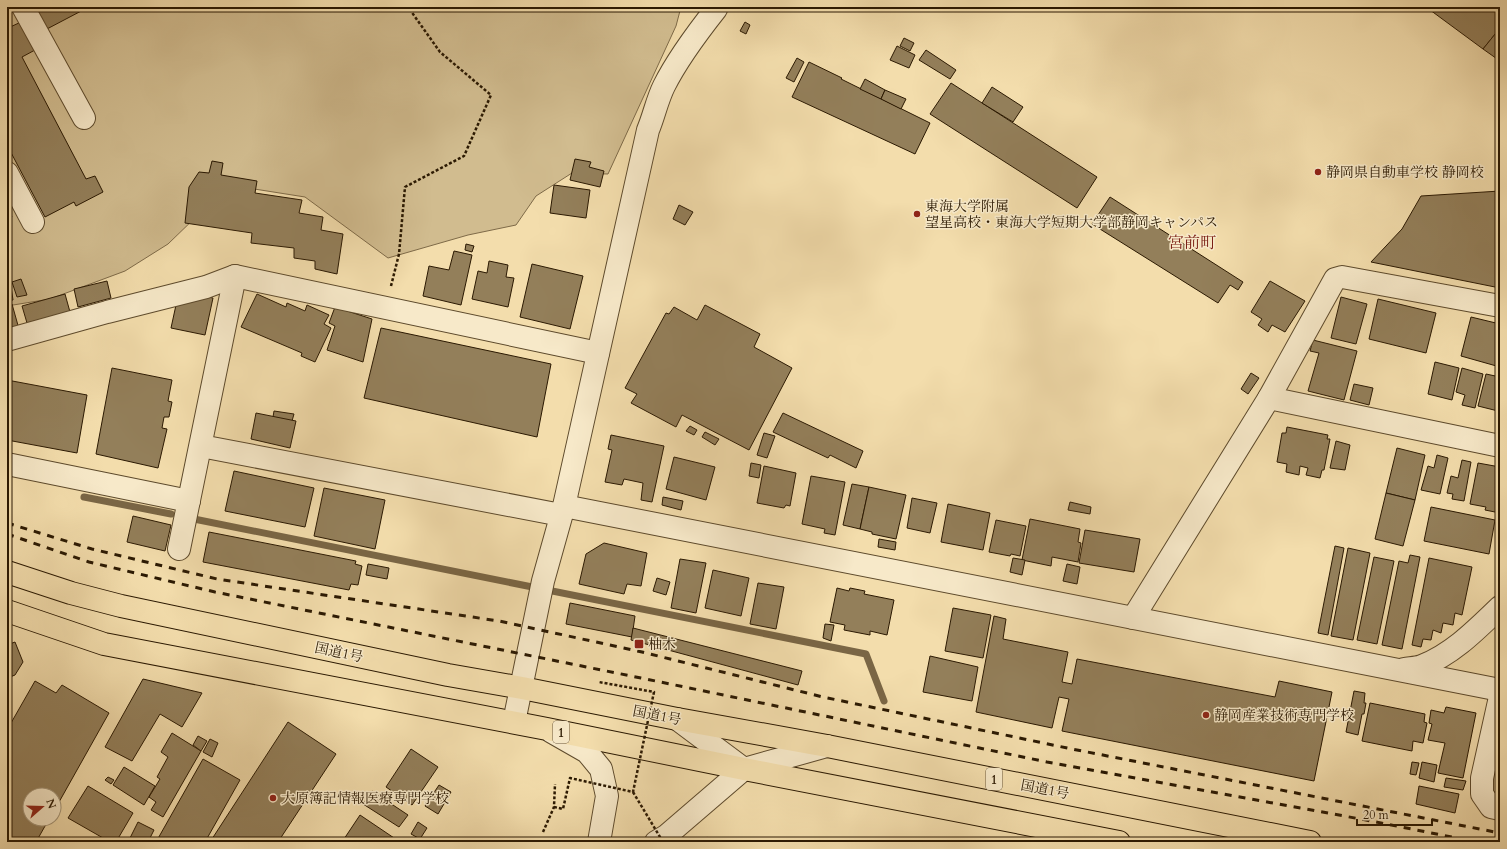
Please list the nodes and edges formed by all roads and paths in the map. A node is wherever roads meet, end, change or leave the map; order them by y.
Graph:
1 (23, 7) edge
2 (408, 7) edge
3 (716, 9) dead end
4 (84, 118) dead end
5 (7, 173) edge
6 (33, 222) dead end
7 (235, 276) junction
8 (1500, 306) edge
9 (385, 308) junction
10 (7, 340) edge
11 (598, 353) junction
12 (1269, 398) junction
13 (200, 446) junction
14 (1500, 446) edge
15 (7, 464) edge
16 (189, 501) junction
17 (563, 510) junction
18 (179, 549) dead end
19 (7, 572) edge
20 (1500, 607) edge
21 (7, 611) edge
22 (1134, 618) junction
23 (1398, 670) junction
24 (599, 682) dead end
25 (522, 688) junction
26 (1500, 690) edge
27 (1500, 697) edge
28 (677, 719) junction
29 (514, 722) junction
30 (547, 729) junction
31 (827, 746) junction
32 (744, 769) junction
33 (555, 784) dead end
34 (633, 792) junction
35 (554, 807) junction
36 (1500, 809) edge
37 (543, 832) dead end
38 (709, 837) dead end
39 (599, 842) edge
40 (656, 842) edge
41 (662, 842) edge
42 (701, 842) edge
43 (1118, 842) edge
44 (1310, 842) edge

1 - 4 street
2 - 9 path
3 - 11 street
5 - 6 street
7 - 9 street
7 - 10 street
7 - 13 street
8 - 12 street
9 - 11 street
11 - 17 street
12 - 14 street
12 - 22 street
13 - 16 street
13 - 17 street
15 - 16 street
16 - 18 street
17 - 22 street
17 - 25 street
19 - 25 highway, 国道1号 / 1
20 - 23 street
21 - 29 highway, 1
22 - 23 street
23 - 26 street
24 - 34 path, bridge
25 - 28 highway, 国道1号 / 1
25 - 29 street
27 - 36 street
28 - 31 highway, 国道1号 / 1
28 - 32 street
29 - 30 highway, 1
30 - 32 highway, 1
30 - 39 street
31 - 32 street
31 - 44 highway, 国道1号 / 1
32 - 40 street
32 - 43 highway, 1
33 - 35 path
34 - 35 path, bridge
34 - 41 path, bridge
35 - 37 path
38 - 42 path

